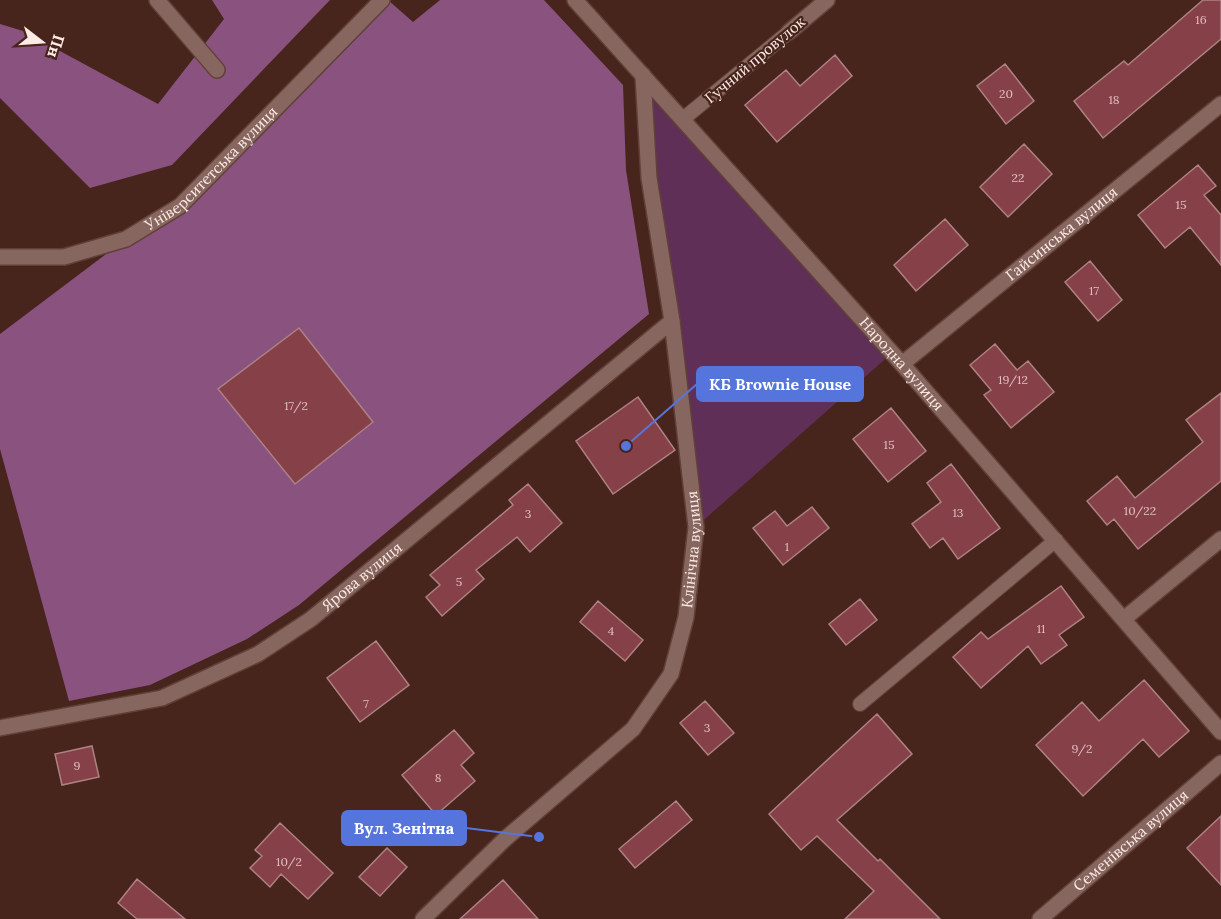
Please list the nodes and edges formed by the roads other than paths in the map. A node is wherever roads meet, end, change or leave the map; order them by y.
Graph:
1 (157, 0) edge
2 (382, 0) edge
3 (575, 0) edge
4 (827, 0) edge
5 (789, 32) joint
6 (217, 70) dead end
7 (644, 75) junction
8 (1221, 104) edge
9 (683, 119) junction
10 (0, 257) edge
11 (672, 321) junction
12 (902, 364) junction
13 (1221, 539) edge
14 (1056, 540) junction
15 (1125, 618) junction
16 (860, 704) dead end
17 (0, 728) edge
18 (1221, 732) edge
19 (1221, 763) edge
20 (423, 919) edge
21 (1040, 919) edge

1 - 6 street
2 - 10 street, Університетська вулиця
3 - 7 street, Народна вулиця
4 - 5 street, Гучний провулок
5 - 9 lane, Гучний провулок
7 - 9 street, Народна вулиця
7 - 11 street, Клінічна вулиця
8 - 12 street, Гайсинська вулиця
9 - 12 street, Народна вулиця
11 - 17 street, Ярова вулиця
11 - 20 street, Клінічна вулиця
12 - 14 street, Народна вулиця
13 - 15 street
14 - 15 street, Народна вулиця
14 - 16 lane
15 - 18 street, Народна вулиця
19 - 21 street, Семенівська вулиця

